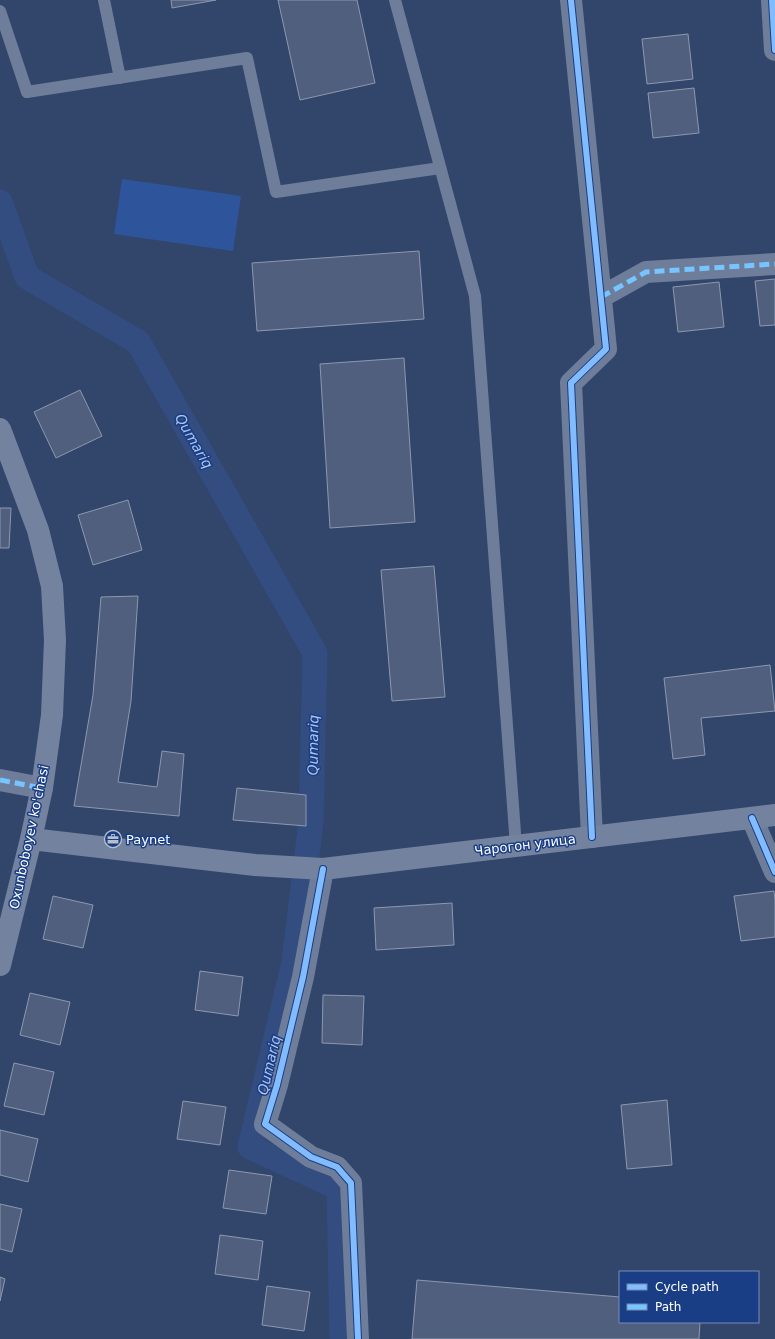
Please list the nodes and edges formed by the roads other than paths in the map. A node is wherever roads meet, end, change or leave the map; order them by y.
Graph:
1 (104, 0) edge
2 (395, 0) edge
3 (571, 0) edge
4 (772, 0) edge
5 (0, 11) edge
6 (775, 50) edge
7 (120, 78) junction
8 (440, 168) junction
9 (775, 264) edge
10 (601, 296) junction
11 (0, 429) edge
12 (0, 780) edge
13 (42, 788) junction
14 (775, 815) edge
15 (752, 818) junction
16 (592, 837) junction
17 (31, 839) junction
18 (516, 846) junction
19 (323, 869) junction
20 (775, 872) edge
21 (0, 965) edge
22 (358, 1339) edge

1 - 7 lane
2 - 8 lane
3 - 10 street
4 - 6 street
5 - 7 lane
7 - 8 lane
8 - 18 lane
9 - 10 street
10 - 16 street
11 - 13 main road, Oxunboboyev ko'chasi
12 - 13 street
13 - 17 main road, Oxunboboyev ko'chasi
14 - 15 main road, Чарогон улица
15 - 16 main road, Чарогон улица
15 - 20 street
16 - 18 main road, Чарогон улица
17 - 19 main road, Чарогон улица
17 - 21 main road, Oxunboboyev ko'chasi
18 - 19 main road, Чарогон улица
19 - 22 street

